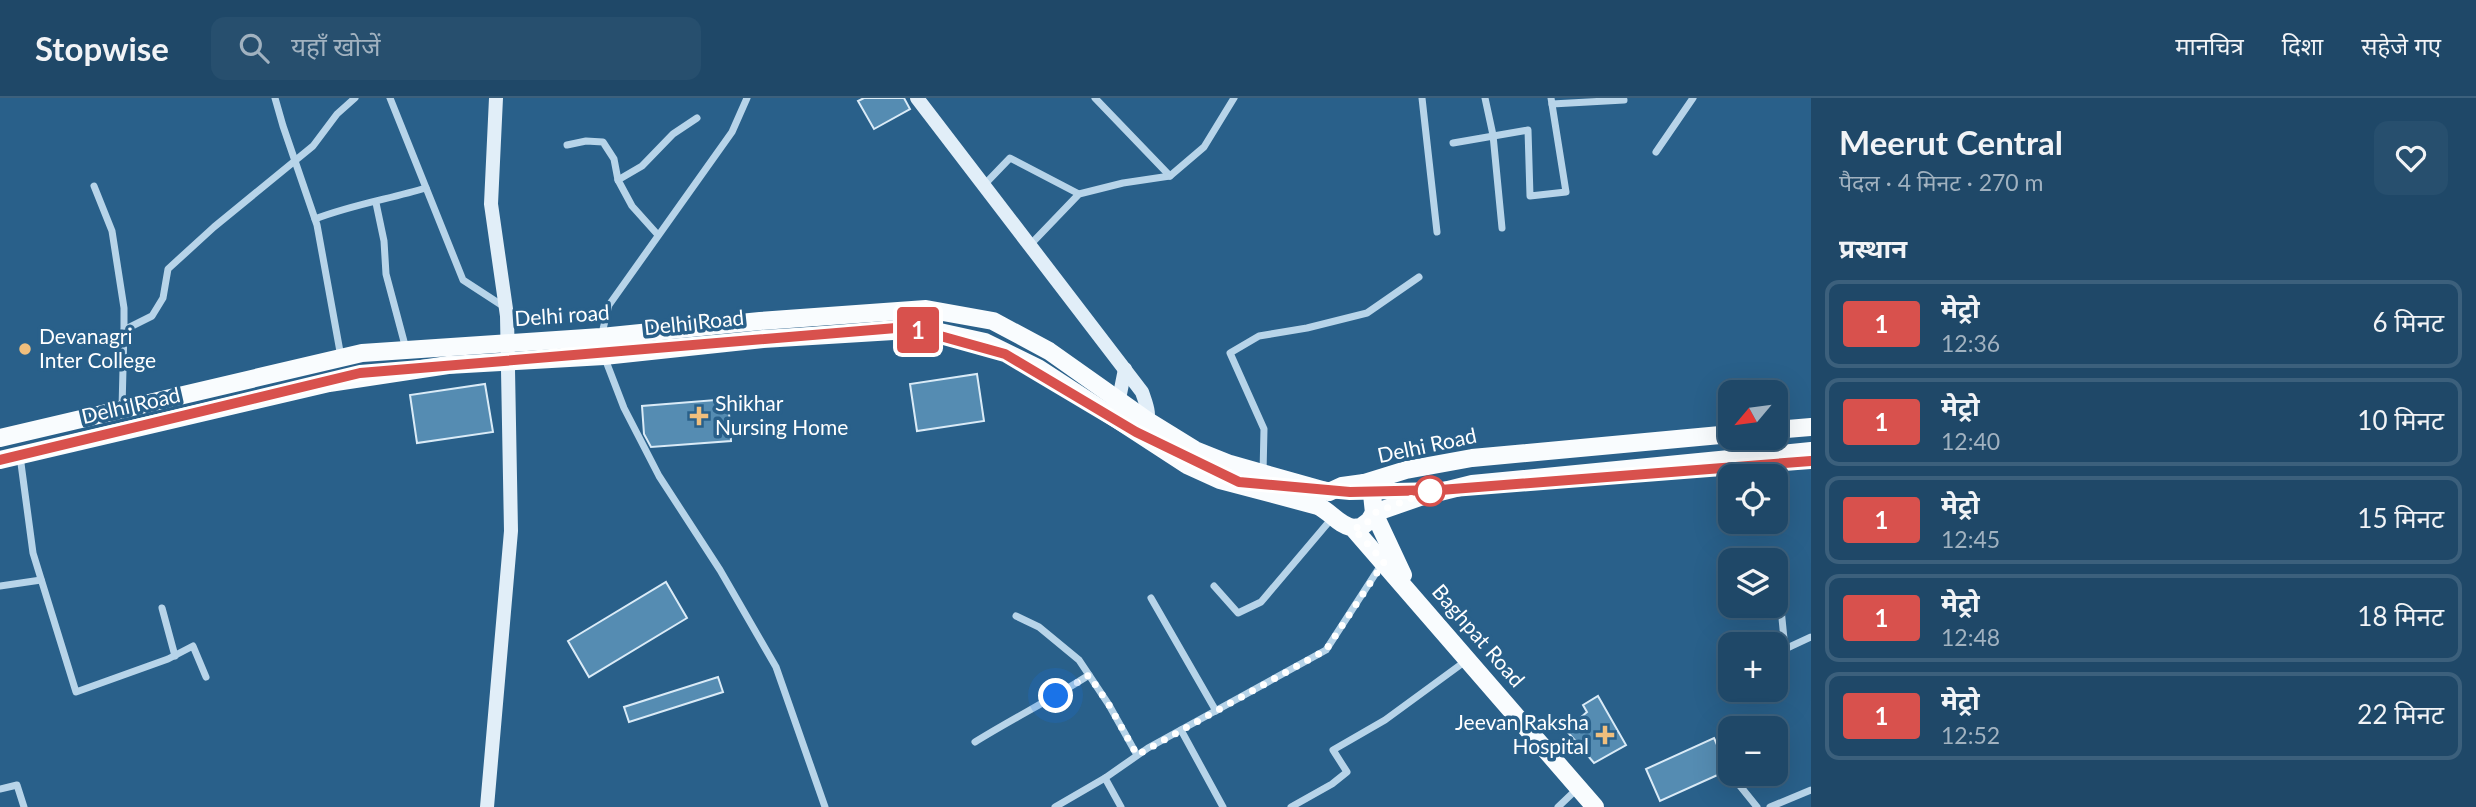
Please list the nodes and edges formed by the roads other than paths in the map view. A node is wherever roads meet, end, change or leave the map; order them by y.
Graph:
1 (275, 98) edge
2 (355, 98) edge
3 (390, 98) edge
4 (496, 98) edge
5 (747, 98) edge
6 (917, 98) edge
7 (1095, 98) edge
8 (1234, 98) edge
9 (1422, 98) edge
10 (1485, 98) edge
11 (1693, 98) edge
12 (1624, 100) dead end
13 (1551, 101) edge
14 (696, 118) dead end
15 (1493, 135) junction
16 (1452, 143) dead end
17 (567, 145) dead end
18 (1656, 152) dead end
19 (295, 161) junction
20 (1170, 176) junction
21 (618, 180) junction
22 (94, 186) dead end
23 (984, 186) junction
24 (426, 188) junction
25 (1079, 194) junction
26 (376, 203) junction
27 (315, 219) junction
28 (1502, 228) dead end
29 (1437, 232) dead end
30 (659, 235) junction
31 (1030, 245) junction
32 (1419, 277) dead end
33 (506, 308) junction
34 (124, 330) junction
35 (601, 337) junction
36 (508, 343) junction
37 (406, 349) junction
38 (604, 356) junction
39 (341, 357) junction
40 (509, 362) junction
41 (1125, 369) junction
42 (1119, 399) junction
43 (122, 409) junction
44 (1109, 414) junction
45 (1811, 427) edge
46 (1144, 428) junction
47 (1788, 429) edge
48 (1718, 435) edge
49 (0, 439) edge
50 (1811, 451) edge
51 (20, 455) junction
52 (0, 460) edge
53 (1263, 473) junction
54 (1364, 483) junction
55 (1318, 506) joint
56 (1374, 513) junction
57 (1333, 516) junction
58 (1353, 528) junction
59 (1384, 562) junction
60 (41, 580) junction
61 (0, 586) edge
62 (1214, 586) dead end
63 (1412, 594) junction
64 (1151, 598) dead end
65 (162, 608) dead end
66 (1016, 616) dead end
67 (1782, 618) edge
68 (1811, 637) edge
69 (175, 656) junction
70 (1468, 660) junction
71 (1089, 675) junction
72 (206, 677) dead end
73 (1216, 711) junction
74 (1181, 730) junction
75 (975, 742) dead end
76 (1137, 755) junction
77 (1105, 778) junction
78 (1740, 786) edge
79 (0, 789) edge
80 (1811, 790) edge
81 (1592, 800) edge
82 (23, 807) edge
83 (487, 807) edge
84 (825, 807) edge
85 (1055, 807) edge
86 (1121, 807) edge
87 (1223, 807) edge
88 (1291, 807) edge
89 (1558, 807) edge
90 (1757, 807) edge
91 (1770, 807) edge

1 - 19 street
2 - 19 street
3 - 24 street
4 - 33 street
5 - 30 street
6 - 23 street
7 - 20 street
8 - 20 street
9 - 29 street
10 - 15 street
11 - 18 street
12 - 13 street
13 - 15 street
14 - 21 street
15 - 16 street
15 - 28 street
17 - 21 street
19 - 27 street
19 - 34 street
20 - 25 street
21 - 30 street
22 - 34 street
23 - 25 street
23 - 31 street
24 - 26 street
24 - 33 street
25 - 31 street
26 - 27 street
26 - 37 street
27 - 39 street
30 - 35 street
31 - 41 street
32 - 53 street
33 - 36 street
34 - 43 street
35 - 36 main road, Delhi road
35 - 38 street
35 - 42 main road, Delhi road
36 - 37 main road, Delhi road
36 - 40 street
37 - 39 main road, Delhi road
38 - 40 main road, Delhi Road
38 - 44 main road, Delhi Road
38 - 84 street
39 - 43 main road, Delhi road
40 - 51 main road, Delhi Road
40 - 83 street
41 - 42 street
41 - 46 street
42 - 44 street
42 - 46 main road, Delhi road
43 - 49 main road, Delhi road
44 - 46 main road, Delhi Road
45 - 47 main road
46 - 53 main road, Delhi Road
46 - 55 main road, Delhi Road
48 - 54 main road, Delhi Road
50 - 56 main road
51 - 52 main road, Delhi Road
51 - 60 street
53 - 54 main road, Delhi Road
54 - 56 main road
55 - 57 main road, Baghpat Road
56 - 58 main road
56 - 63 main road
57 - 58 main road, Baghpat Road
57 - 62 street
58 - 59 main road, Baghpat Road
59 - 63 main road, Baghpat Road
59 - 73 street
60 - 61 street
60 - 69 street
63 - 70 main road, Baghpat Road
64 - 73 street
65 - 69 street
66 - 71 street
67 - 68 street
69 - 72 street
70 - 81 main road, Baghpat Road
70 - 88 street
71 - 75 street
71 - 76 street
73 - 74 street
74 - 76 street
74 - 87 street
76 - 77 street
77 - 85 street
77 - 86 street
78 - 90 street
79 - 82 street
80 - 91 street
81 - 89 street

